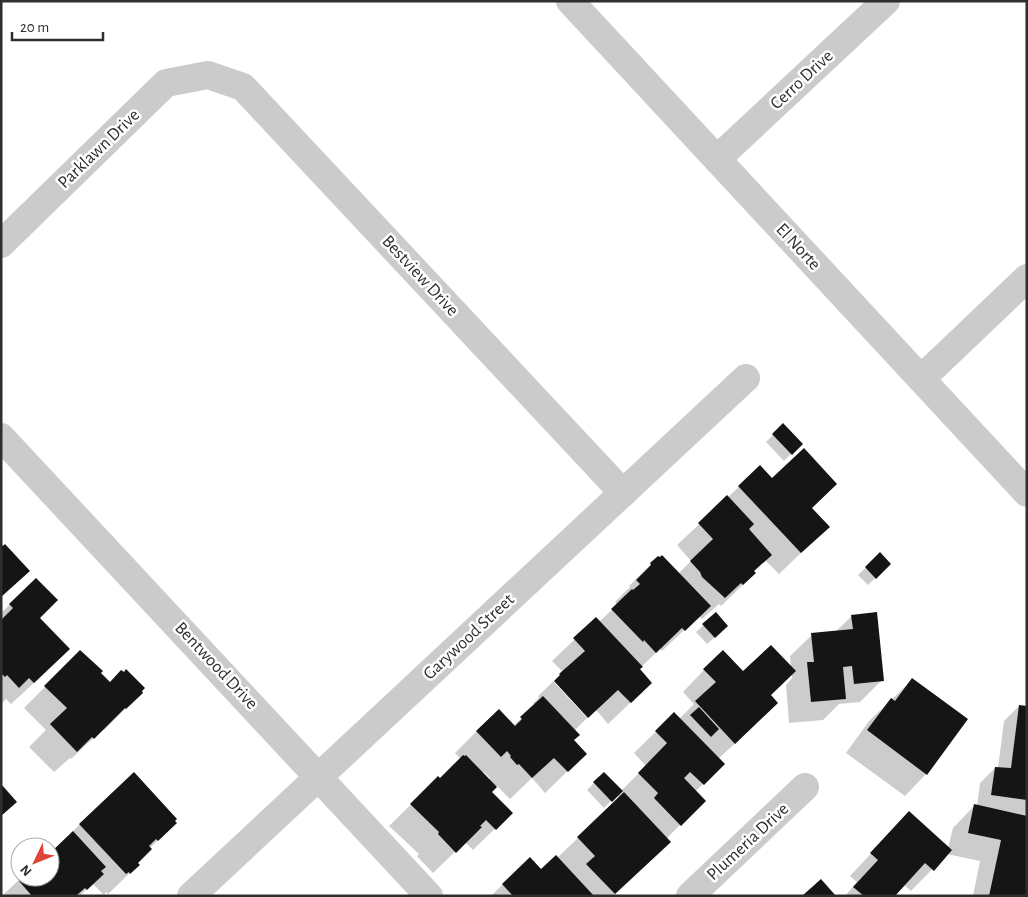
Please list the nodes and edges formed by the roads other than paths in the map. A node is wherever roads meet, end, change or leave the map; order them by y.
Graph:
1 (570, 1) edge
2 (886, 1) edge
3 (208, 75) joint
4 (717, 159) junction
5 (1, 244) edge
6 (1027, 278) edge
7 (746, 378) dead end
8 (921, 379) junction
9 (1, 437) edge
10 (623, 493) junction
11 (1027, 493) edge
12 (318, 777) junction
13 (806, 787) dead end
14 (191, 896) edge
15 (429, 896) edge
16 (690, 896) edge

1 - 4 street, El Norte
2 - 4 street, Cerro Drive
3 - 5 street, Parklawn Drive
3 - 10 street, Bestview Drive
4 - 8 street, El Norte
6 - 8 street
7 - 10 street, Garywood Street
8 - 11 street, El Norte
9 - 12 street, Bentwood Drive
10 - 12 street, Garywood Street
12 - 14 street, Garywood Street
12 - 15 street, Bentwood Drive
13 - 16 street, Plumeria Drive

